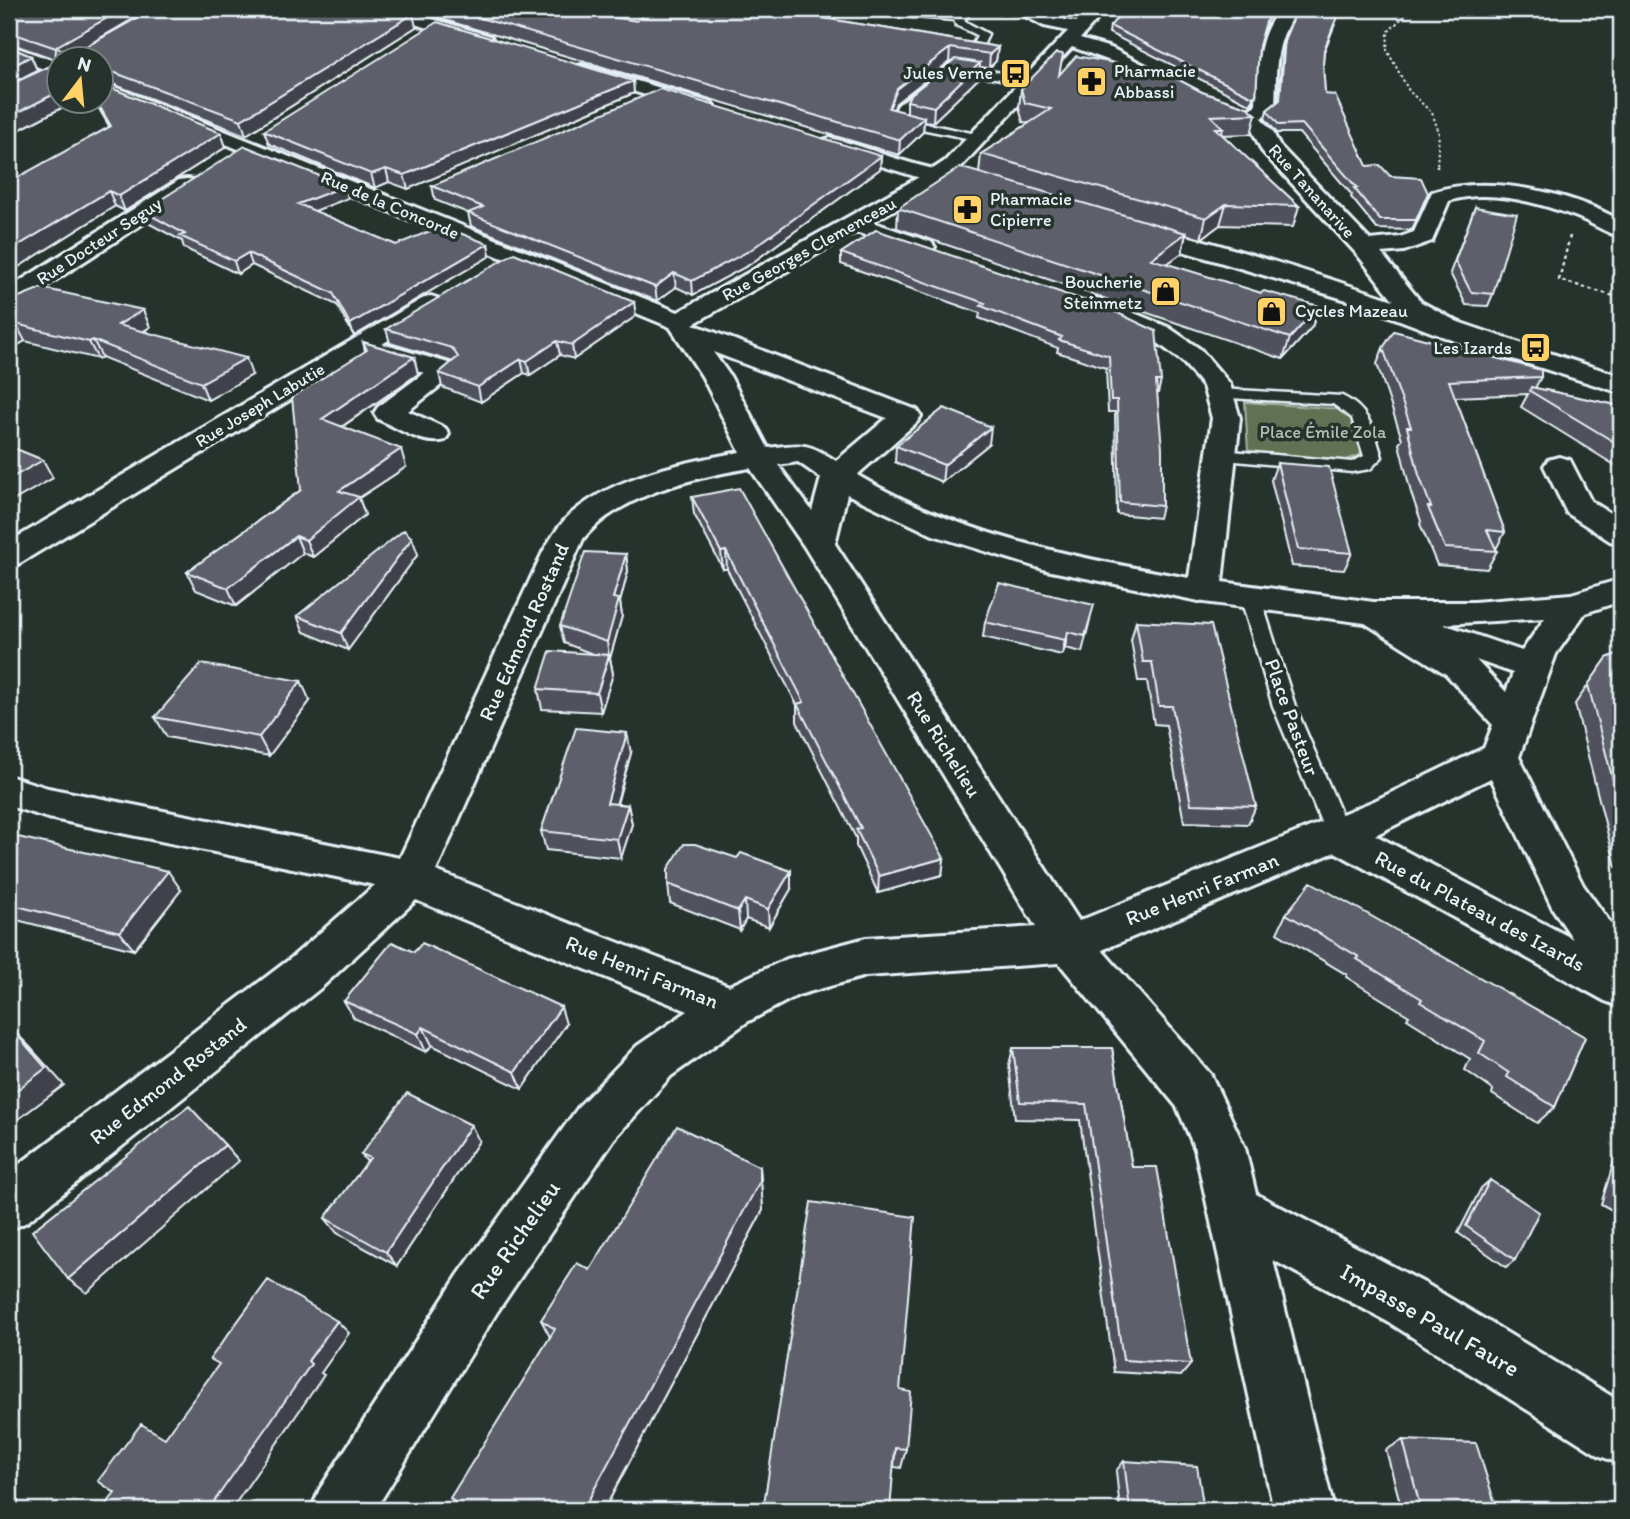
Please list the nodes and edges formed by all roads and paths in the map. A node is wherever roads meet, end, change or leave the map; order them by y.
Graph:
1 (383, 9) edge
2 (834, 9) edge
3 (848, 9) edge
4 (967, 9) edge
5 (1098, 9) edge
6 (1289, 9) edge
7 (1418, 9) edge
8 (1611, 9) edge
9 (1032, 10) edge
10 (875, 11) junction
11 (1621, 16) edge
12 (958, 17) junction
13 (868, 22) edge
14 (436, 25) junction
15 (861, 33) edge
16 (417, 35) edge
17 (1073, 35) junction
18 (499, 44) edge
19 (939, 47) edge
20 (9, 50) edge
21 (561, 63) edge
22 (46, 64) edge
23 (46, 76) edge
24 (1030, 81) junction
25 (33, 82) edge
26 (116, 91) edge
27 (658, 93) junction
28 (626, 106) edge
29 (723, 112) edge
30 (1247, 118) junction
31 (977, 138) junction
32 (256, 140) junction
33 (815, 140) edge
34 (1438, 140) dead end
35 (229, 158) edge
36 (205, 173) edge
37 (938, 176) junction
38 (425, 192) dead end
39 (1014, 199) edge
40 (1567, 205) junction
41 (393, 206) junction
42 (852, 223) junction
43 (1113, 228) edge
44 (1621, 230) edge
45 (1364, 248) junction
46 (943, 254) edge
47 (513, 256) junction
48 (481, 275) edge
49 (456, 289) edge
50 (1621, 298) edge
51 (9, 299) edge
52 (1076, 299) edge
53 (683, 328) junction
54 (1464, 335) junction
55 (360, 345) junction
56 (716, 376) junction
57 (1621, 386) edge
58 (1219, 394) junction
59 (435, 434) dead end
60 (804, 453) junction
61 (1221, 455) junction
62 (758, 458) junction
63 (1559, 466) dead end
64 (836, 477) junction
65 (1621, 534) edge
66 (818, 544) junction
67 (9, 556) edge
68 (1621, 590) edge
69 (1204, 591) junction
70 (1251, 599) junction
71 (1573, 606) junction
72 (1374, 613) junction
73 (1533, 667) junction
74 (1506, 740) junction
75 (9, 791) edge
76 (1338, 834) junction
77 (412, 878) junction
78 (1070, 944) junction
79 (1621, 973) edge
80 (1621, 987) edge
81 (731, 1008) junction
82 (9, 1204) edge
83 (1235, 1211) junction
84 (1621, 1436) edge
85 (341, 1510) edge
86 (1304, 1510) edge

1 - 14 street
2 - 15 lane
3 - 10 lane
4 - 12 lane
5 - 17 street, Rue Georges Clemenceau
6 - 30 street
7 - 34 path
8 - 11 path
9 - 17 street
10 - 12 lane
10 - 13 lane
12 - 19 lane
14 - 16 street
14 - 18 street
17 - 24 street, Rue Georges Clemenceau
17 - 30 street
20 - 22 street
21 - 27 street
23 - 25 street
24 - 31 street, Rue Georges Clemenceau
24 - 31 lane
26 - 32 street, Rue de la Concorde
27 - 28 street
27 - 29 street
30 - 45 street, Rue Tananarive
31 - 37 street, Rue Georges Clemenceau
32 - 35 street
32 - 41 street, Rue de la Concorde
33 - 37 street
36 - 51 street, Rue Docteur Seguy
37 - 39 street
37 - 42 street, Rue Georges Clemenceau
38 - 41 street
40 - 44 street
40 - 45 street
40 - 50 path
41 - 47 street, Rue de la Concorde
42 - 46 street
42 - 53 street, Rue Georges Clemenceau
43 - 54 street
45 - 54 street, Rue Tananarive
47 - 48 street
47 - 53 street, Rue de la Concorde
49 - 55 street, Rue Joseph Labutie
52 - 58 street
53 - 56 street
53 - 64 street, Rue de la Concorde
54 - 57 street
55 - 59 street
55 - 67 street, Rue Joseph Labutie
56 - 60 street
56 - 62 street, Rue Richelieu
58 - 61 street
58 - 61 lane
60 - 62 street, Rue Edmond Rostand
60 - 64 street
61 - 69 street
62 - 66 street, Rue Richelieu
62 - 77 street, Rue Edmond Rostand
63 - 65 street
64 - 66 street
64 - 69 street
66 - 78 street, Rue Richelieu
68 - 71 street
69 - 70 street
70 - 72 street
70 - 76 lane, Place Pasteur
71 - 72 street
71 - 73 street
72 - 73 street
72 - 74 street, Rue du Plateau des Izards
73 - 74 street
74 - 76 street, Rue Henri Farman
74 - 79 street, Rue du Plateau des Izards
75 - 77 street, Rue Henri Farman
76 - 78 street, Rue Henri Farman
76 - 80 street, Rue du Plateau des Izards
77 - 81 street, Rue Henri Farman
77 - 82 street, Rue Edmond Rostand
78 - 81 street, Rue Henri Farman
78 - 83 street, Rue Richelieu
81 - 85 street, Rue Richelieu
83 - 84 street, Impasse Paul Faure
83 - 86 street, Rue Richelieu

